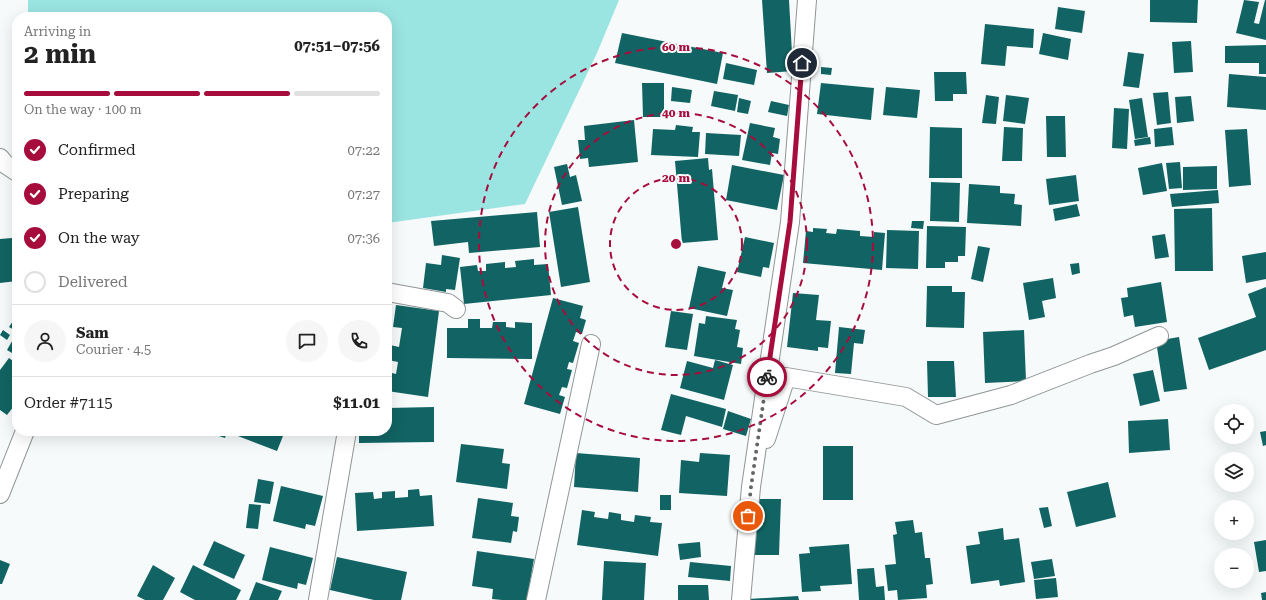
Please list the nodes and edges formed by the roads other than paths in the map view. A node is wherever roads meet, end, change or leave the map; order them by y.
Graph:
1 (807, 0) edge
2 (0, 158) edge
3 (12, 169) edge
4 (392, 293) edge
5 (456, 309) dead end
6 (1159, 336) dead end
7 (591, 344) dead end
8 (23, 436) edge
9 (346, 436) edge
10 (751, 487) junction
11 (0, 494) edge
12 (318, 600) edge
13 (536, 600) edge
14 (741, 600) edge

1 - 10 street
2 - 3 street
4 - 5 street
6 - 10 street
7 - 13 street
8 - 11 street
9 - 12 street
10 - 14 street

